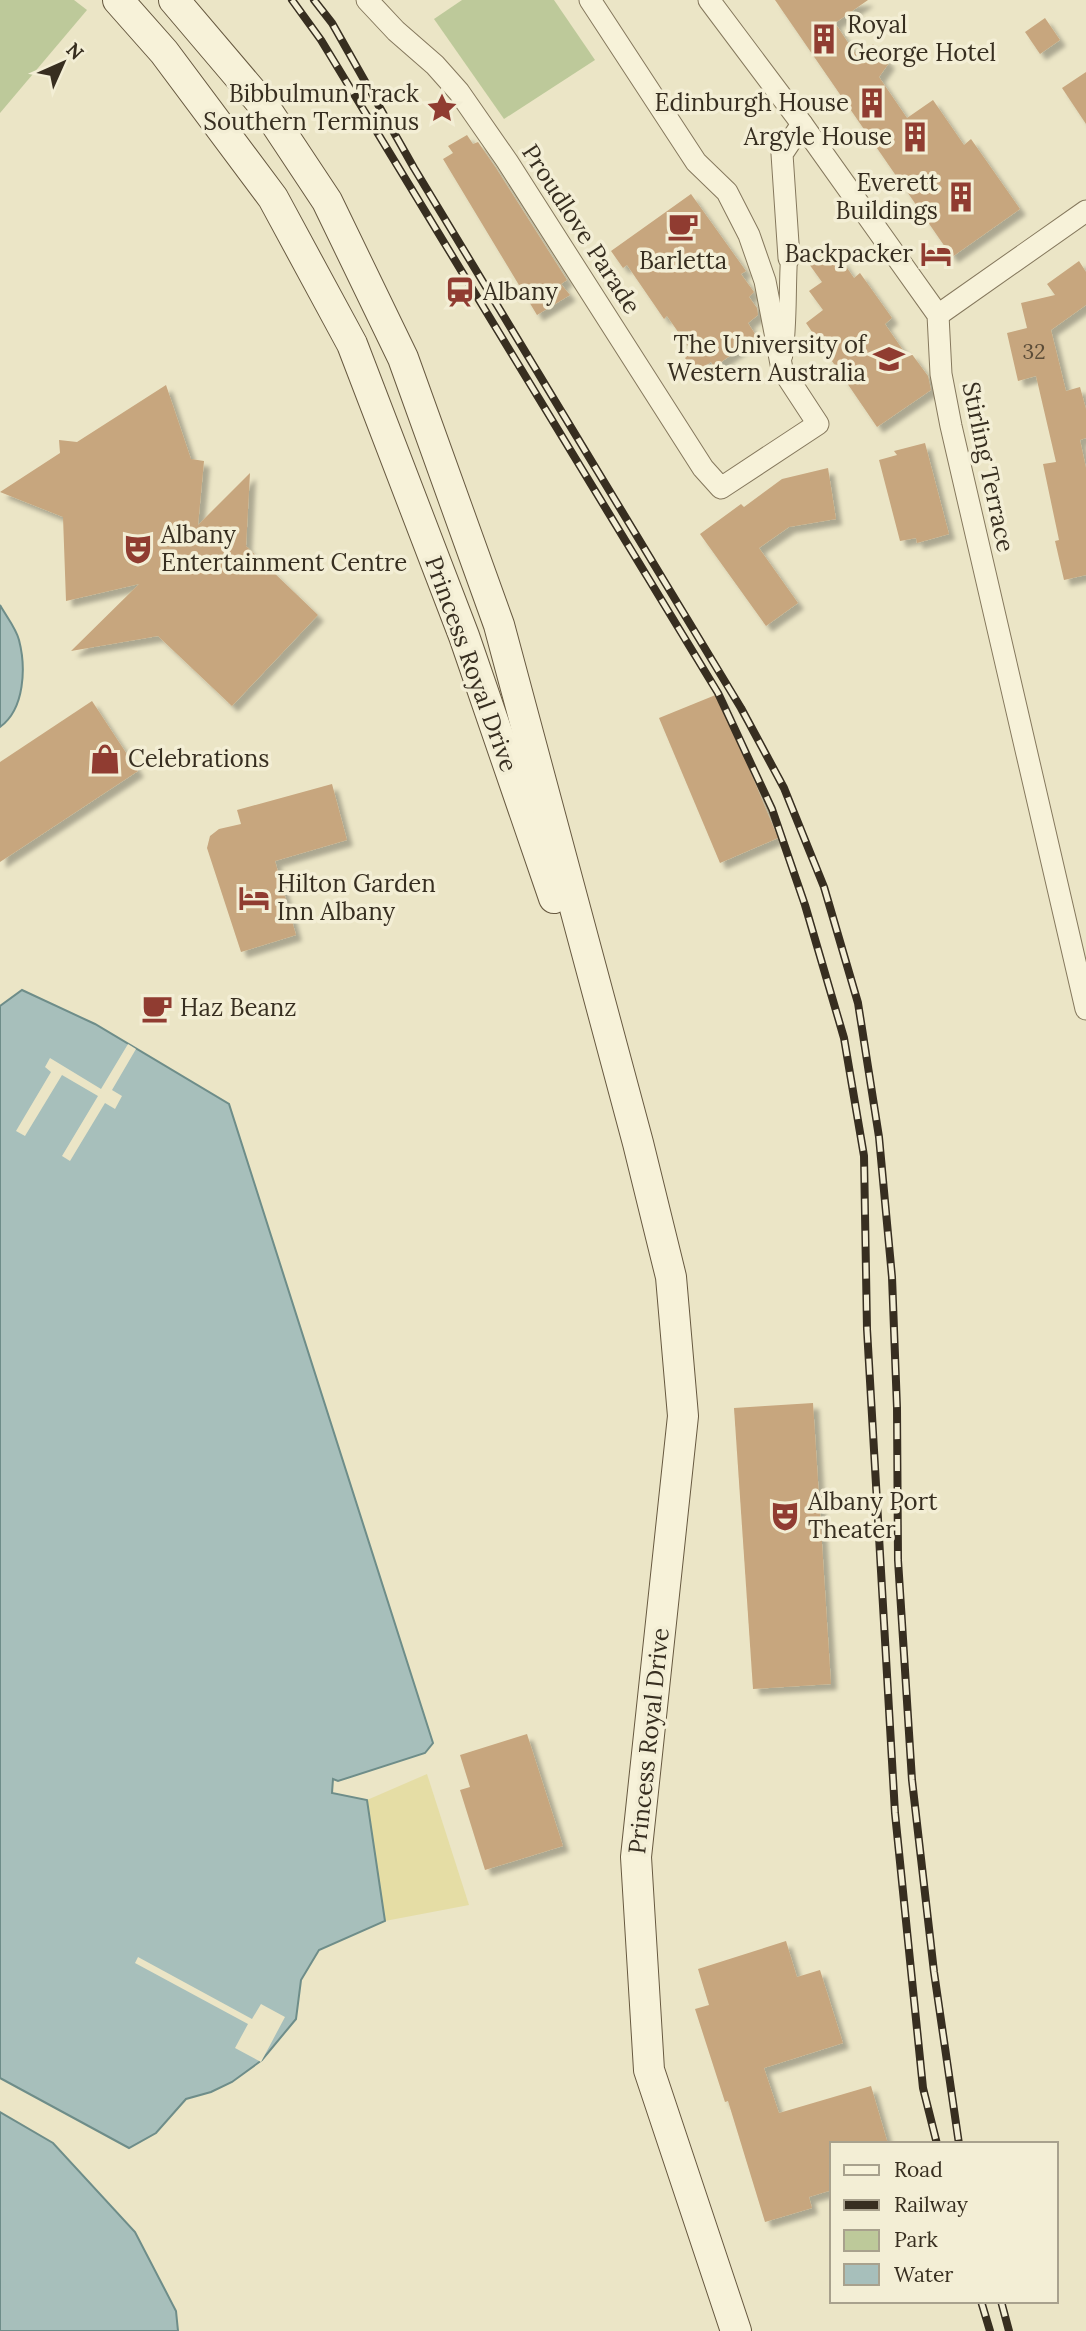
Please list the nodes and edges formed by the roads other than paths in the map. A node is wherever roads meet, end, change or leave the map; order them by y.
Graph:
1 (118, 0) edge
2 (174, 0) edge
3 (367, 0) edge
4 (590, 0) edge
5 (709, 0) edge
6 (802, 124) junction
7 (1086, 211) edge
8 (789, 258) joint
9 (938, 315) junction
10 (782, 369) junction
11 (499, 625) junction
12 (464, 636) junction
13 (1086, 1009) edge
14 (638, 1143) junction
15 (736, 2331) edge

1 - 12 main road, Princess Royal Drive
2 - 11 main road, Princess Royal Drive
3 - 10 street, Proudlove Parade
4 - 10 street, Proudlove Parade
5 - 6 street
6 - 8 street
6 - 9 street
7 - 9 street
8 - 10 street
9 - 13 street, Stirling Terrace
11 - 12 main road
11 - 14 main road, Princess Royal Drive
12 - 14 main road, Princess Royal Drive
14 - 15 main road, Princess Royal Drive

